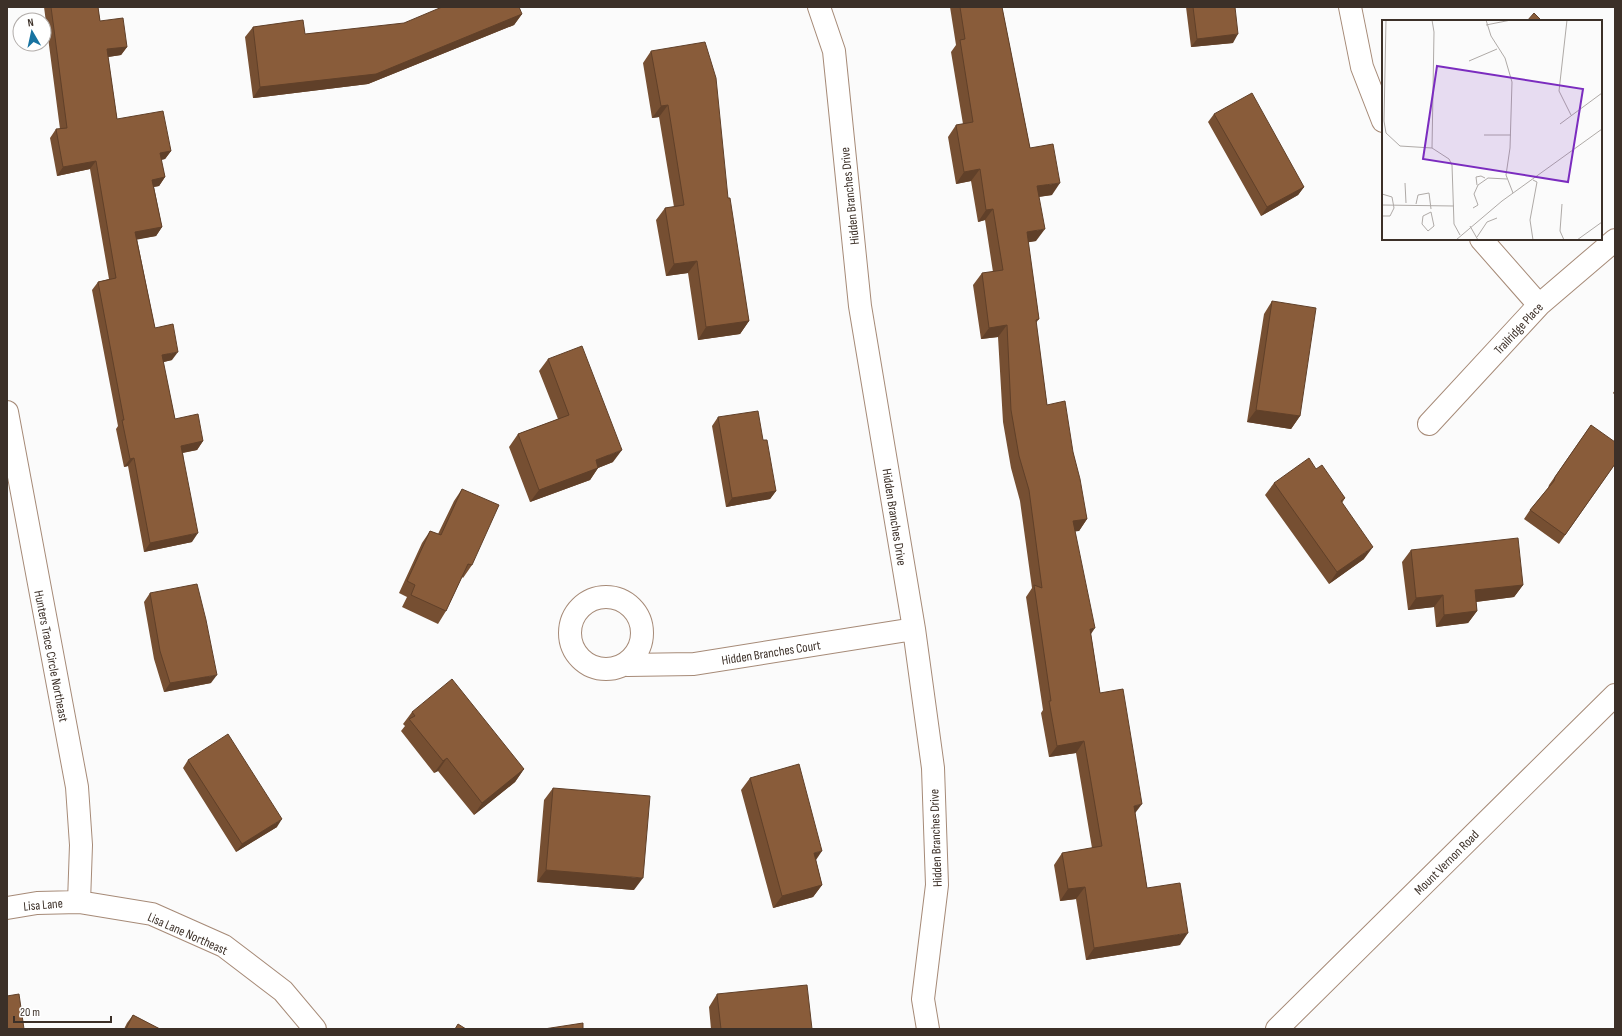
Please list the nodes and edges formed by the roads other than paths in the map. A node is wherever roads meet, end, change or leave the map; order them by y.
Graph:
1 (819, 7) edge
2 (1350, 7) edge
3 (1382, 117) edge
4 (1482, 240) edge
5 (1615, 240) edge
6 (1539, 305) junction
7 (7, 412) edge
8 (1430, 424) dead end
9 (914, 629) junction
10 (627, 665) dead end
11 (1615, 695) edge
12 (79, 902) junction
13 (7, 908) edge
14 (315, 1029) edge
15 (928, 1029) edge
16 (1277, 1029) edge

1 - 9 street, Hidden Branches Drive
2 - 3 street
4 - 6 street
5 - 6 street, Trailridge Place
6 - 8 street, Trailridge Place
7 - 12 street, Hunters Trace Circle Northeast
9 - 10 street, Hidden Branches Court
9 - 15 street, Hidden Branches Drive
11 - 16 street, Mount Vernon Road
12 - 13 street, Lisa Lane
12 - 14 street, Lisa Lane Northeast

